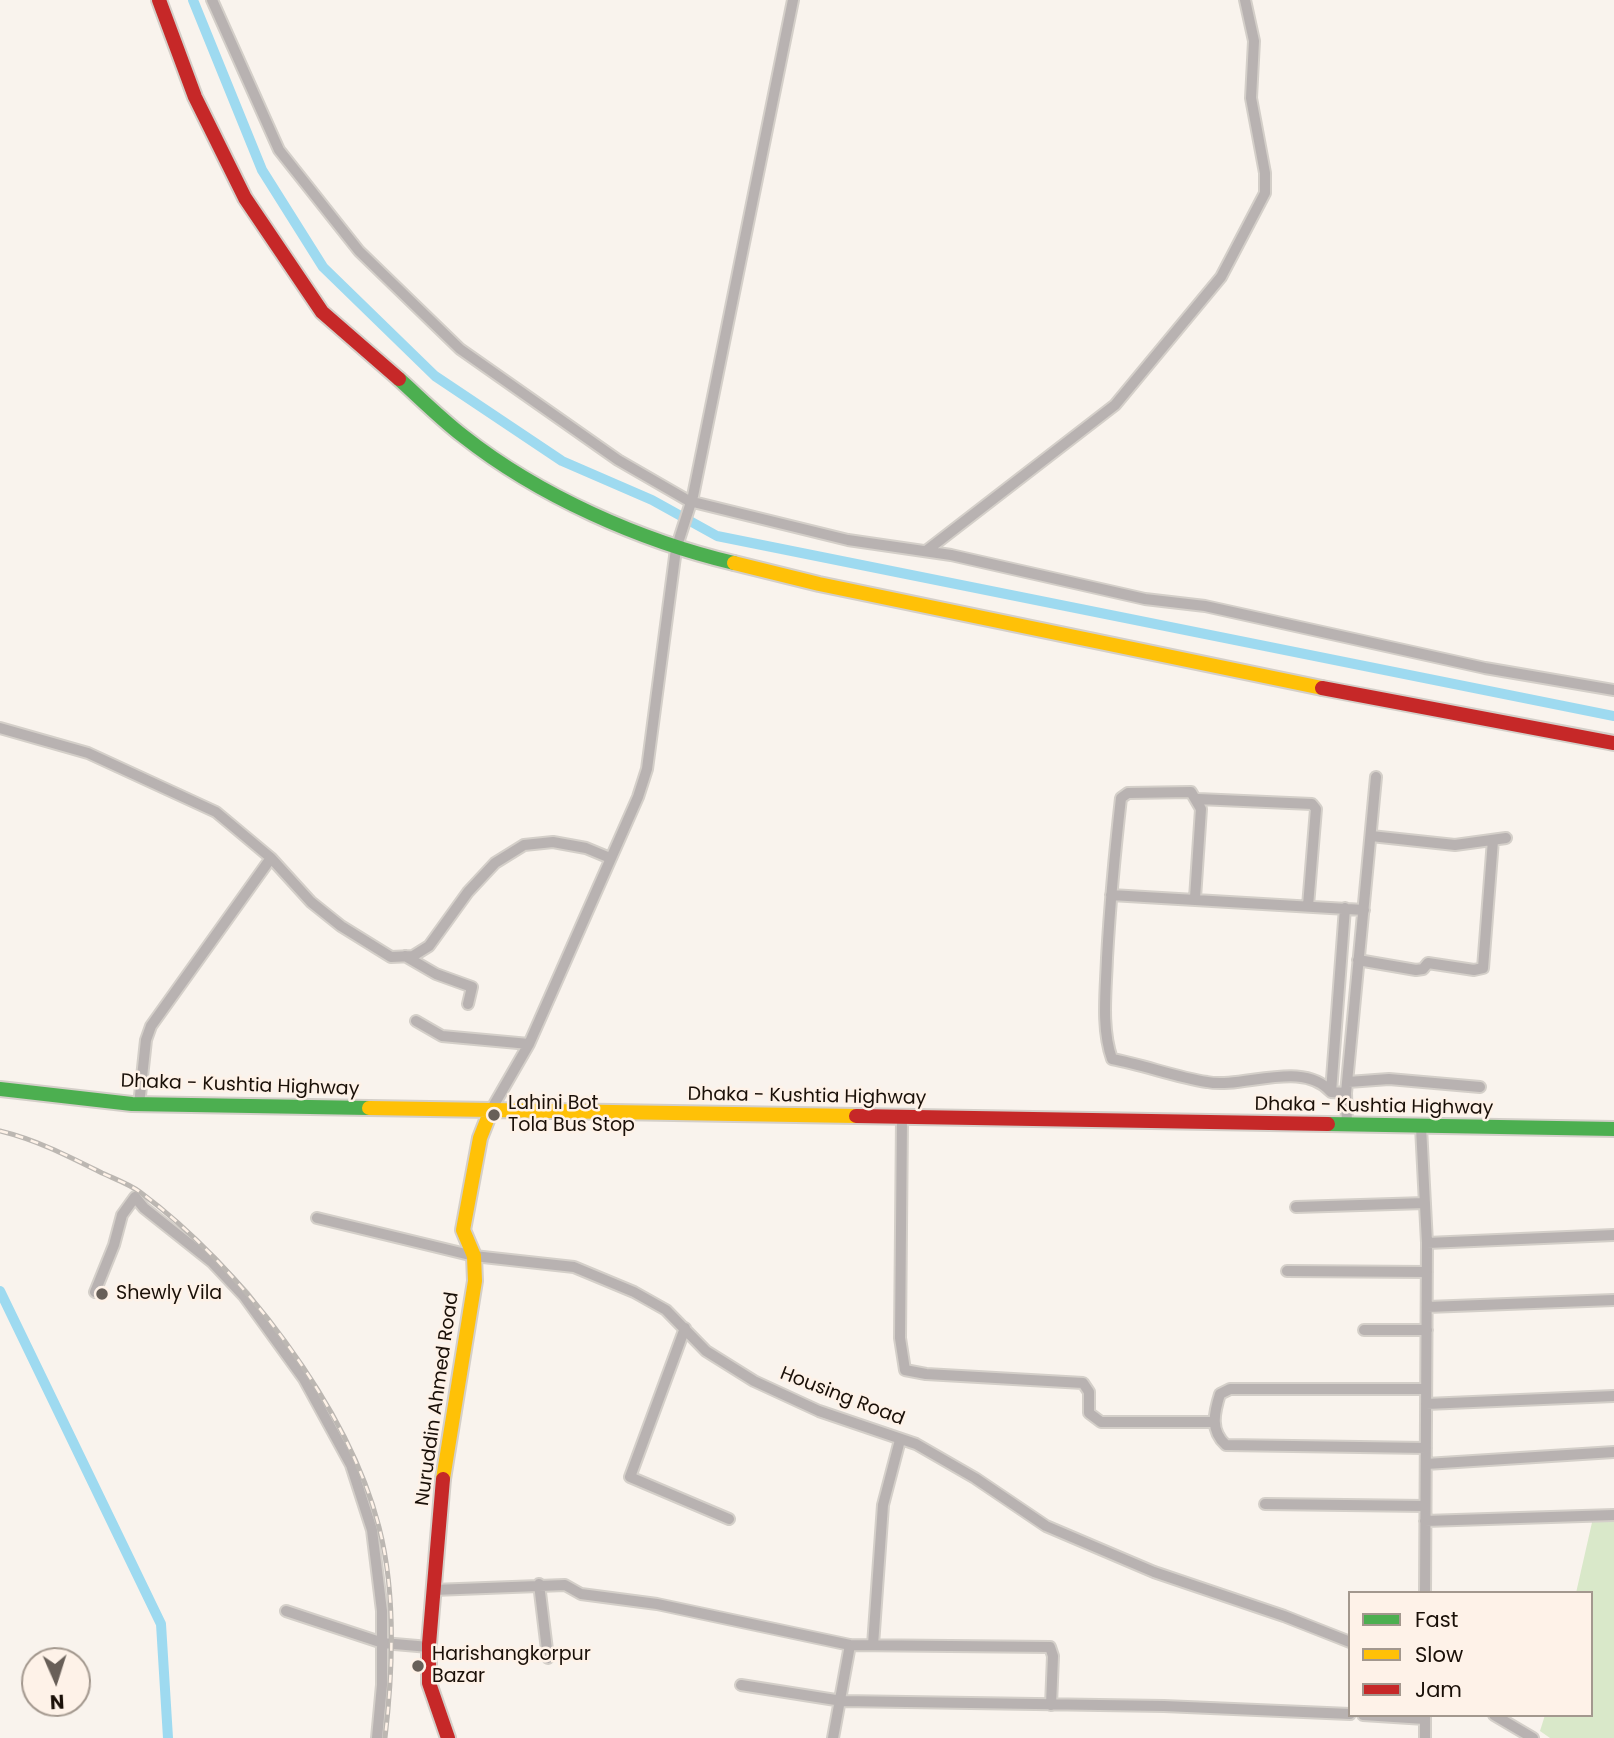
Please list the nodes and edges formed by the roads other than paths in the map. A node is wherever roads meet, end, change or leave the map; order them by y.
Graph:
1 (159, 0) edge
2 (212, 0) edge
3 (793, 0) edge
4 (1245, 0) edge
5 (689, 501) junction
6 (676, 549) junction
7 (926, 551) junction
8 (1614, 690) edge
9 (0, 728) edge
10 (1614, 743) edge
11 (1376, 777) dead end
12 (1198, 799) junction
13 (1371, 836) junction
14 (1506, 838) dead end
15 (1493, 840) junction
16 (271, 858) junction
17 (610, 858) junction
18 (1111, 895) junction
19 (1195, 898) junction
20 (1308, 906) junction
21 (1345, 908) junction
22 (1364, 909) junction
23 (405, 957) junction
24 (1358, 960) junction
25 (468, 1004) dead end
26 (416, 1021) dead end
27 (529, 1044) junction
28 (1480, 1087) dead end
29 (1347, 1088) junction
30 (0, 1089) edge
31 (1331, 1092) junction
32 (139, 1104) junction
33 (491, 1110) junction
34 (902, 1118) junction
35 (1346, 1126) junction
36 (1420, 1127) junction
37 (1614, 1129) edge
38 (1425, 1203) junction
39 (1296, 1207) dead end
40 (317, 1218) dead end
41 (1614, 1235) edge
42 (1427, 1243) junction
43 (474, 1256) junction
44 (1287, 1271) dead end
45 (1427, 1272) junction
46 (95, 1292) dead end
47 (1614, 1300) edge
48 (1427, 1307) junction
49 (685, 1328) junction
50 (1364, 1330) dead end
51 (1427, 1330) junction
52 (1426, 1389) junction
53 (1614, 1396) edge
54 (1426, 1404) junction
55 (1214, 1422) junction
56 (900, 1440) junction
57 (1426, 1448) junction
58 (1614, 1452) edge
59 (1426, 1464) junction
60 (1265, 1504) dead end
61 (1426, 1506) junction
62 (1614, 1515) edge
63 (729, 1519) dead end
64 (1426, 1521) junction
65 (539, 1584) junction
66 (433, 1590) junction
67 (1425, 1591) edge
68 (286, 1611) dead end
69 (1348, 1641) edge
70 (383, 1643) junction
71 (850, 1645) junction
72 (873, 1645) junction
73 (429, 1647) junction
74 (548, 1658) dead end
75 (741, 1685) dead end
76 (842, 1701) junction
77 (1051, 1705) junction
78 (1348, 1714) edge
79 (1424, 1717) edge
80 (1497, 1717) edge
81 (377, 1738) edge
82 (448, 1738) edge
83 (834, 1738) edge
84 (1425, 1738) edge
85 (1533, 1738) edge

1 - 6 main road
2 - 5 street
3 - 5 street
4 - 7 street
5 - 6 street
5 - 7 street
6 - 10 main road
6 - 17 street
7 - 8 street
9 - 16 street
11 - 13 street
12 - 18 street
12 - 19 street
12 - 20 street
13 - 15 street
13 - 22 street
14 - 15 street
15 - 24 street
16 - 23 street
16 - 32 street
17 - 23 street
17 - 27 street
18 - 19 street
18 - 31 street
19 - 20 street
20 - 21 street
21 - 22 street
21 - 31 street
22 - 24 street
23 - 25 street
24 - 29 street
26 - 27 street
27 - 33 street
28 - 29 street
29 - 31 street
29 - 35 street
30 - 32 main road, Dhaka - Kushtia Highway
32 - 33 main road, Dhaka - Kushtia Highway
33 - 34 main road, Dhaka - Kushtia Highway
33 - 43 main road, Nuruddin Ahmed Road
34 - 35 main road, Dhaka - Kushtia Highway
34 - 55 street
35 - 36 main road, Dhaka - Kushtia Highway
36 - 37 main road, Dhaka - Kushtia Highway
36 - 38 street
38 - 39 street
38 - 42 street
40 - 43 street, Housing Road
41 - 42 street
42 - 45 street
43 - 49 street, Housing Road
43 - 66 main road, Nuruddin Ahmed Road
44 - 45 street
45 - 48 street
46 - 70 street
47 - 48 street
48 - 51 street
49 - 56 street, Housing Road
49 - 63 street
50 - 51 street
51 - 52 street
52 - 54 street
52 - 55 street
53 - 54 street
54 - 57 street
55 - 57 street
56 - 69 street, Housing Road
56 - 72 street
57 - 59 street
58 - 59 street
59 - 61 street
60 - 61 street
61 - 64 street
62 - 64 street
64 - 67 street
65 - 66 street
65 - 71 street
65 - 74 street
66 - 73 main road, Nuruddin Ahmed Road
68 - 70 street
70 - 73 street
70 - 81 street
71 - 72 street
71 - 76 street
72 - 77 street
73 - 82 main road, Nuruddin Ahmed Road
75 - 76 street
76 - 77 street
76 - 83 street
77 - 78 street
79 - 84 street
80 - 85 street

